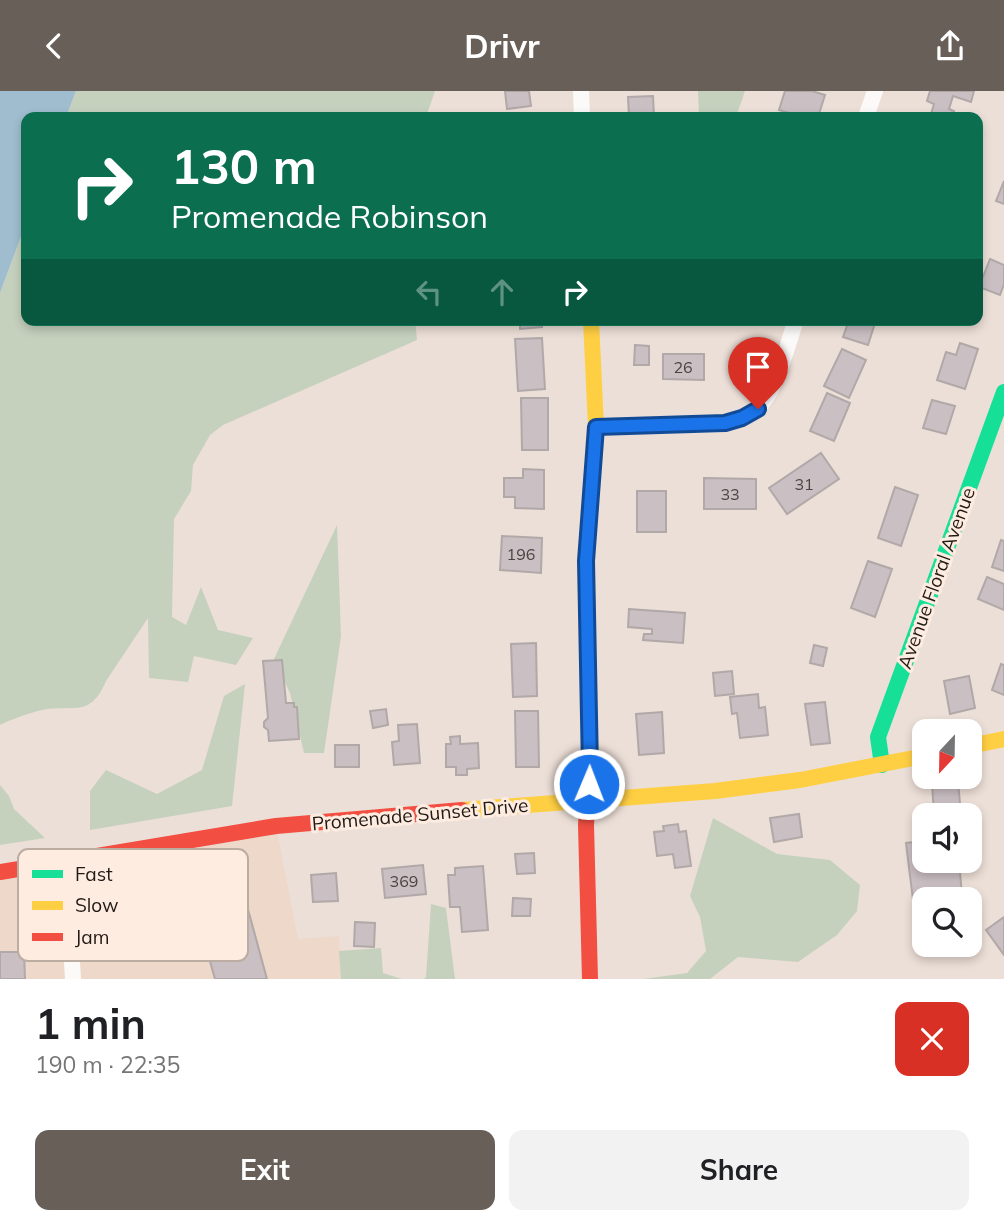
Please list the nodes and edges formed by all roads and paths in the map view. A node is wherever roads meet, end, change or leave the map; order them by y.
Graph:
1 (581, 91) edge
2 (875, 91) edge
3 (582, 112) edge
4 (868, 112) edge
5 (591, 326) edge
6 (794, 326) edge
7 (1004, 392) edge
8 (596, 427) junction
9 (1004, 739) edge
10 (982, 744) edge
11 (912, 759) edge
12 (882, 765) junction
13 (588, 800) junction
14 (136, 849) edge
15 (18, 868) edge
16 (0, 871) edge
17 (72, 961) edge
18 (73, 979) edge
19 (590, 979) edge

1 - 3 street
2 - 4 street
5 - 8 street
6 - 8 street
7 - 12 street, Avenue Floral Avenue
8 - 13 street
9 - 10 street
11 - 12 street, Promenade Sunset Drive
12 - 13 street, Promenade Sunset Drive
13 - 14 street, Promenade Sunset Drive
13 - 19 street
15 - 16 street, Promenade Sunset Drive
17 - 18 street

